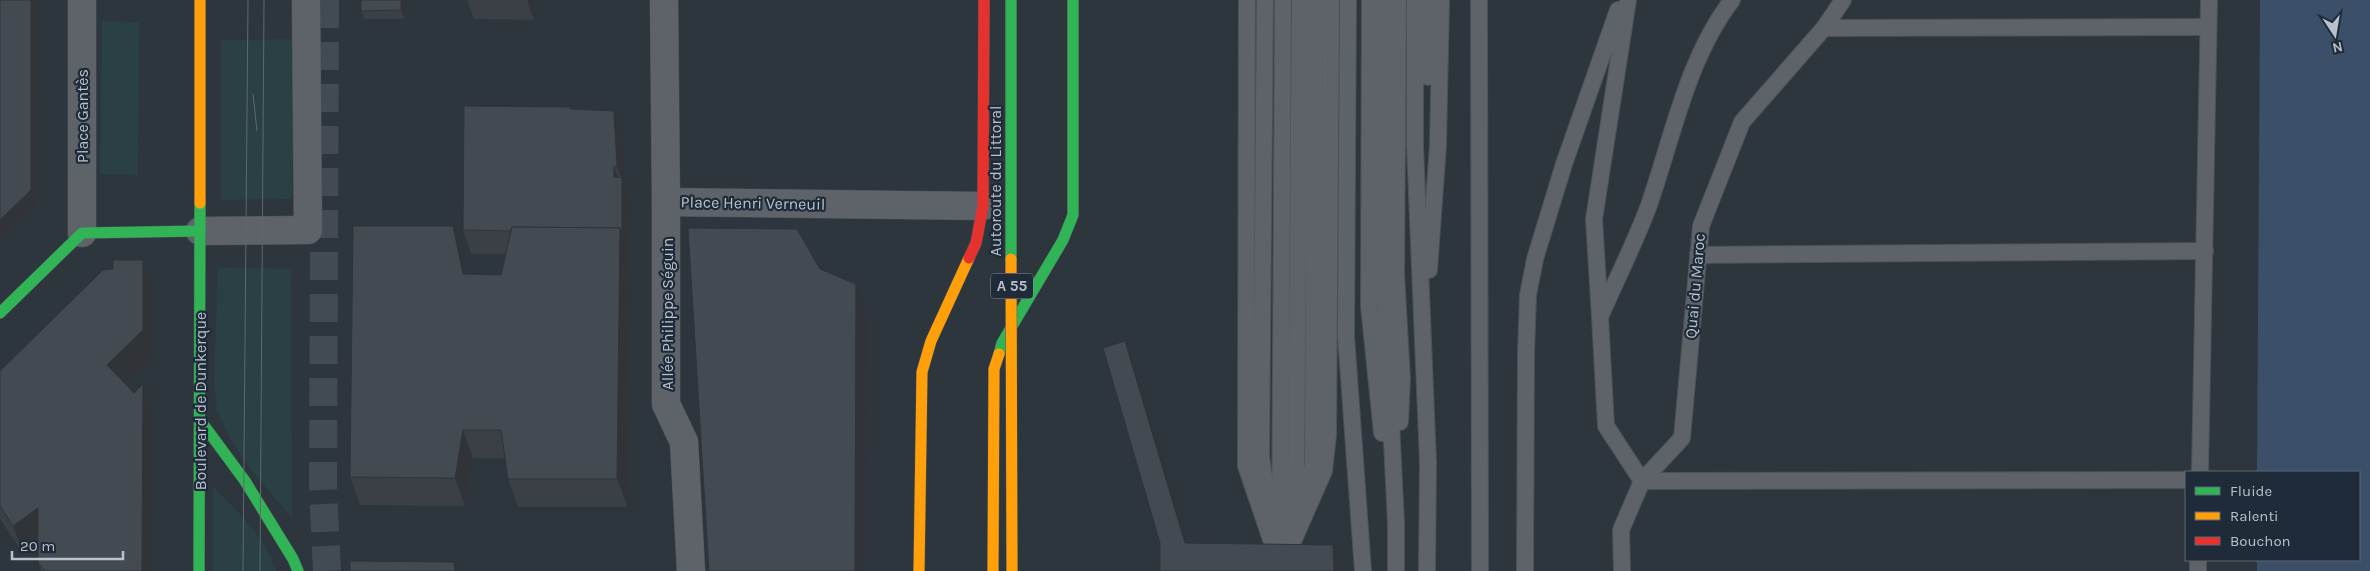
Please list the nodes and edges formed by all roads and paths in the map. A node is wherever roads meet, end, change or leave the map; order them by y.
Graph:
1 (82, 0) edge
2 (200, 0) edge
3 (306, 0) edge
4 (664, 0) edge
5 (984, 0) edge
6 (1011, 0) edge
7 (1073, 0) edge
8 (1247, 0) edge
9 (1265, 0) edge
10 (1283, 0) edge
11 (1300, 0) edge
12 (1315, 0) edge
13 (1331, 0) edge
14 (1348, 0) edge
15 (1370, 0) edge
16 (1384, 0) edge
17 (1398, 0) edge
18 (1414, 0) edge
19 (1429, 0) edge
20 (1441, 0) edge
21 (1479, 0) edge
22 (1621, 0) edge
23 (1628, 0) edge
24 (1732, 0) edge
25 (1843, 0) edge
26 (2209, 0) edge
27 (2208, 27) junction
28 (1824, 28) junction
29 (666, 202) junction
30 (982, 206) junction
31 (200, 231) junction
32 (82, 233) junction
33 (2205, 252) junction
34 (1698, 255) junction
35 (0, 314) edge
36 (1600, 317) junction
37 (1423, 344) junction
38 (200, 420) junction
39 (2200, 471) edge
40 (2185, 480) edge
41 (1642, 481) junction
42 (1396, 524) junction
43 (1281, 568) junction
44 (199, 571) edge
45 (298, 571) edge
46 (691, 571) edge
47 (919, 571) edge
48 (993, 571) edge
49 (1012, 571) edge
50 (1363, 571) edge
51 (1396, 571) edge
52 (1427, 571) edge
53 (1480, 571) edge
54 (1525, 571) edge
55 (1622, 571) edge

1 - 32 street, Place Gantès
2 - 31 main road, Boulevard de Dunkerque
3 - 31 street
4 - 29 street, Place Henri Verneuil
5 - 30 main road
6 - 49 main road, Autoroute du Littoral / A 55, bridge
7 - 48 main road
8 - 43 lane
9 - 43 lane
10 - 43 lane
11 - 43 lane
12 - 43 lane
13 - 43 lane
14 - 50 lane
15 - 42 lane
16 - 42 lane
17 - 42 lane
18 - 37 lane
19 - 37 lane
20 - 37 lane
21 - 53 lane
22 - 54 lane
23 - 36 lane
24 - 36 lane
25 - 28 lane, Quai du Maroc
26 - 27 lane
27 - 28 lane
27 - 33 lane
28 - 34 lane, Quai du Maroc
29 - 30 street, Place Henri Verneuil
29 - 46 street, Allée Philippe Séguin
30 - 47 main road
31 - 32 main road
31 - 38 main road, Boulevard de Dunkerque
32 - 35 main road
33 - 34 lane
33 - 39 lane
34 - 41 lane, Quai du Maroc
36 - 41 lane
37 - 52 lane
38 - 44 main road, Boulevard de Dunkerque
38 - 45 main road
40 - 41 lane
41 - 55 lane
42 - 51 lane

